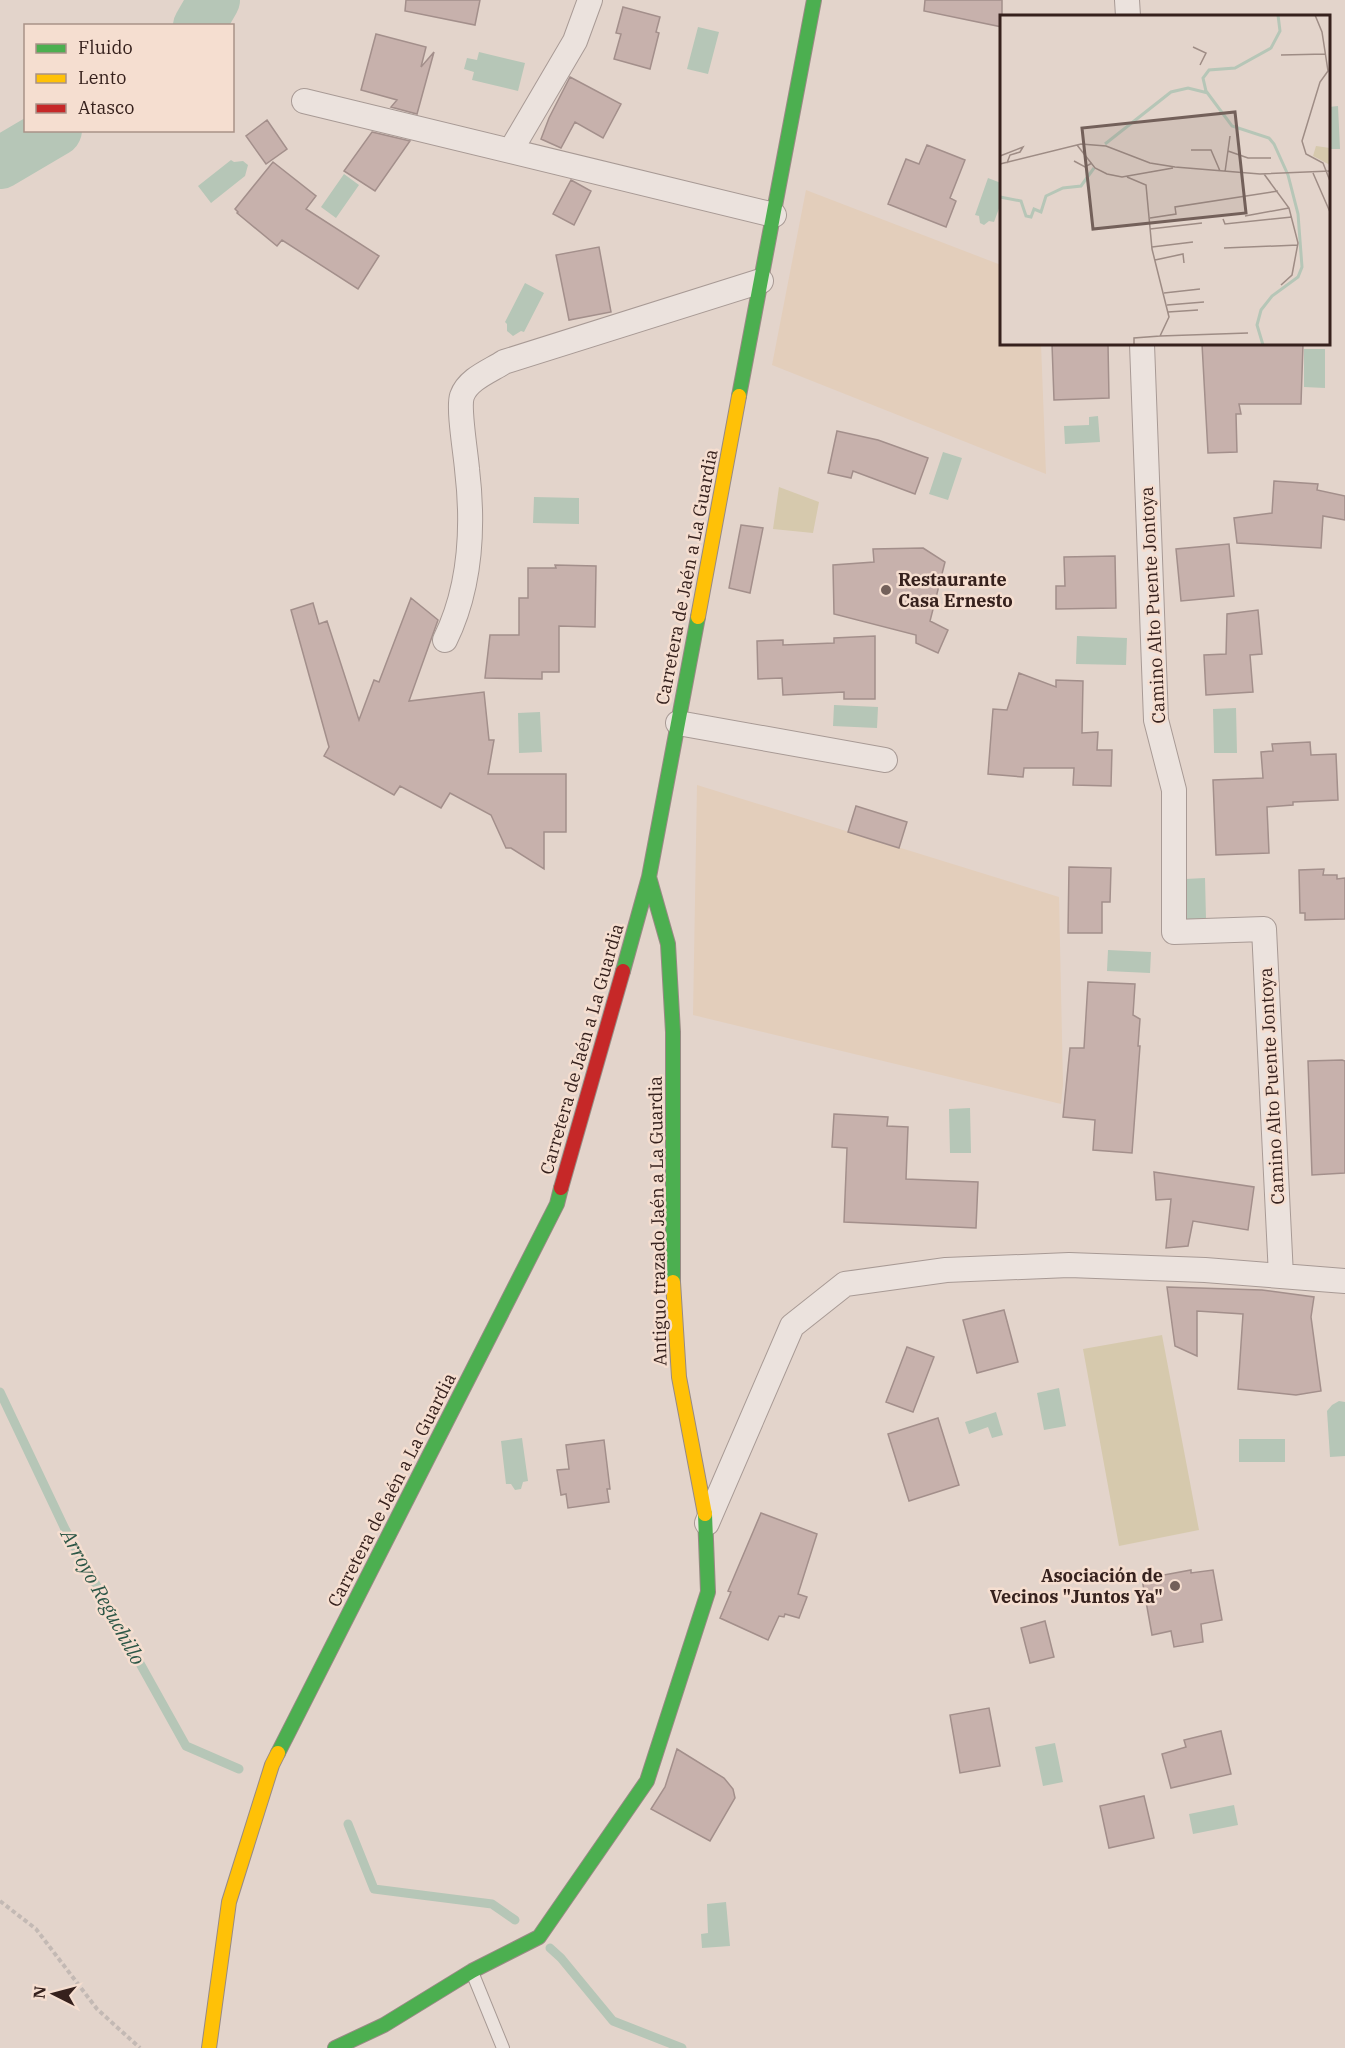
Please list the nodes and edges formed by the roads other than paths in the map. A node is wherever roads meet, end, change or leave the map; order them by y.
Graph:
1 (590, 0) edge
2 (814, 0) edge
3 (1127, 0) edge
4 (1128, 15) edge
5 (304, 101) dead end
6 (511, 150) junction
7 (774, 214) junction
8 (761, 281) junction
9 (1142, 345) edge
10 (445, 640) dead end
11 (678, 723) junction
12 (885, 760) dead end
13 (649, 877) junction
14 (1281, 1276) junction
15 (1345, 1281) edge
16 (707, 1522) junction
17 (472, 1971) junction
18 (209, 2048) edge
19 (335, 2048) edge
20 (503, 2048) edge

1 - 6 street
2 - 7 street, Carretera de Jaén a La Guardia
3 - 4 street
5 - 6 street
6 - 7 street
7 - 8 street, Carretera de Jaén a La Guardia
8 - 10 street
8 - 11 street, Carretera de Jaén a La Guardia
9 - 14 street, Camino Alto Puente Jontoya
11 - 12 street
11 - 13 street, Carretera de Jaén a La Guardia
13 - 16 street, Antiguo trazado Jaén a La Guardia
13 - 18 street, Carretera de Jaén a La Guardia
14 - 15 street
14 - 16 street
16 - 17 street, Antiguo trazado Jaén a La Guardia
17 - 19 street, Antiguo trazado Jaén a La Guardia
17 - 20 lane

